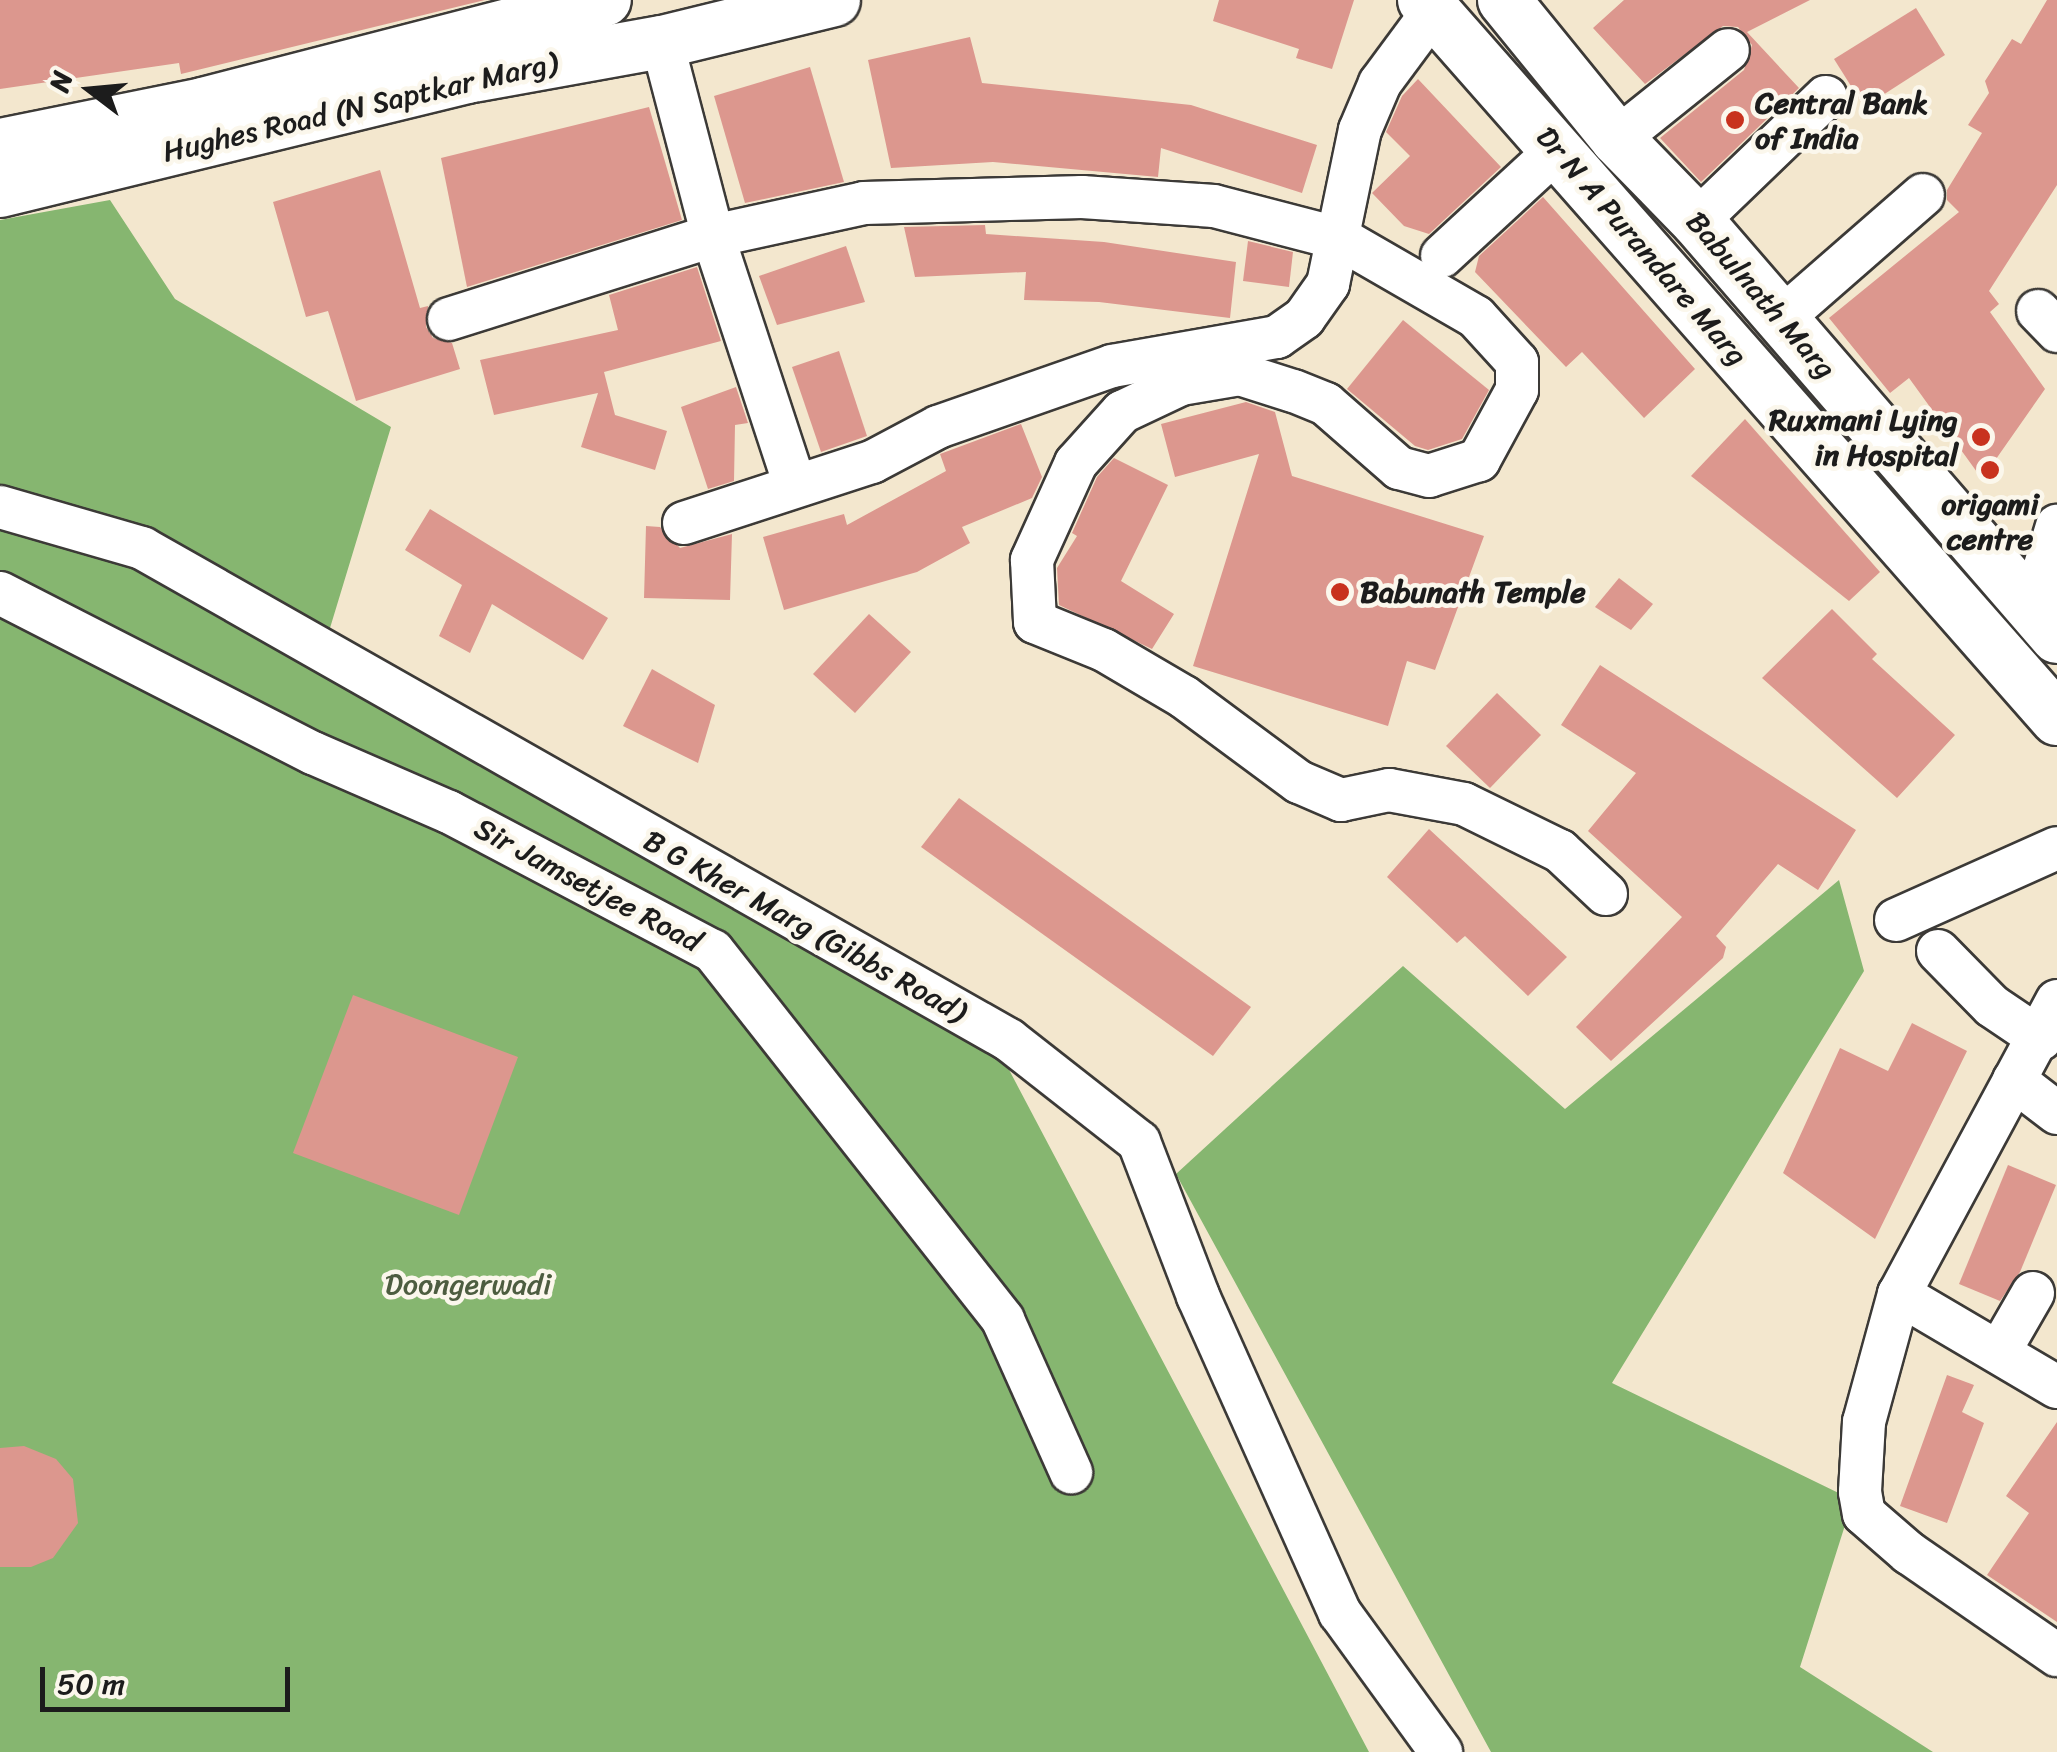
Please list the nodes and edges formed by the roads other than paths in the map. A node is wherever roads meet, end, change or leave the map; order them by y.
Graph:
1 (605, 0) edge
2 (834, 0) edge
3 (1504, 0) edge
4 (1429, 5) edge
5 (656, 21) edge
6 (1728, 50) dead end
7 (1826, 97) dead end
8 (1617, 139) junction
9 (0, 146) edge
10 (1557, 150) junction
11 (0, 190) edge
12 (1923, 195) dead end
13 (1697, 221) junction
14 (713, 236) junction
15 (1341, 239) junction
16 (1442, 256) dead end
17 (1304, 318) junction
18 (1782, 318) junction
19 (448, 319) dead end
20 (1293, 391) junction
21 (795, 486) junction
22 (0, 508) edge
23 (684, 523) dead end
24 (2057, 526) edge
25 (0, 593) edge
26 (2044, 623) edge
27 (2057, 719) edge
28 (2057, 848) edge
29 (1606, 894) dead end
30 (1896, 920) dead end
31 (1938, 951) dead end
32 (2049, 1020) edge
33 (2014, 1080) junction
34 (2057, 1113) edge
35 (2033, 1293) dead end
36 (1899, 1294) junction
37 (1999, 1352) junction
38 (2057, 1386) edge
39 (1071, 1472) dead end
40 (2057, 1656) edge
41 (1442, 1752) edge

1 - 9 main road
2 - 5 main road, Hughes Road (N Saptkar Marg)
3 - 8 main road, Babulnath Marg
4 - 10 main road, Dr N A Purandare Marg
4 - 15 street
5 - 11 main road, Hughes Road (N Saptkar Marg)
5 - 14 street
6 - 8 street
7 - 13 street
8 - 13 main road, Babulnath Marg
10 - 16 street
10 - 27 main road, Dr N A Purandare Marg
12 - 18 street
13 - 18 main road, Babulnath Marg
14 - 15 street
14 - 19 street
14 - 21 street
15 - 17 street
15 - 20 street
17 - 20 street
17 - 21 street
18 - 26 main road, Babulnath Marg
20 - 29 street
21 - 23 street
22 - 41 street, B G Kher Marg (Gibbs Road)
24 - 26 street
25 - 39 street, Sir Jamsetjee Road
28 - 30 street
31 - 32 street
32 - 33 street
33 - 34 street
33 - 36 street
35 - 37 street
36 - 37 street
36 - 40 street
37 - 38 street

